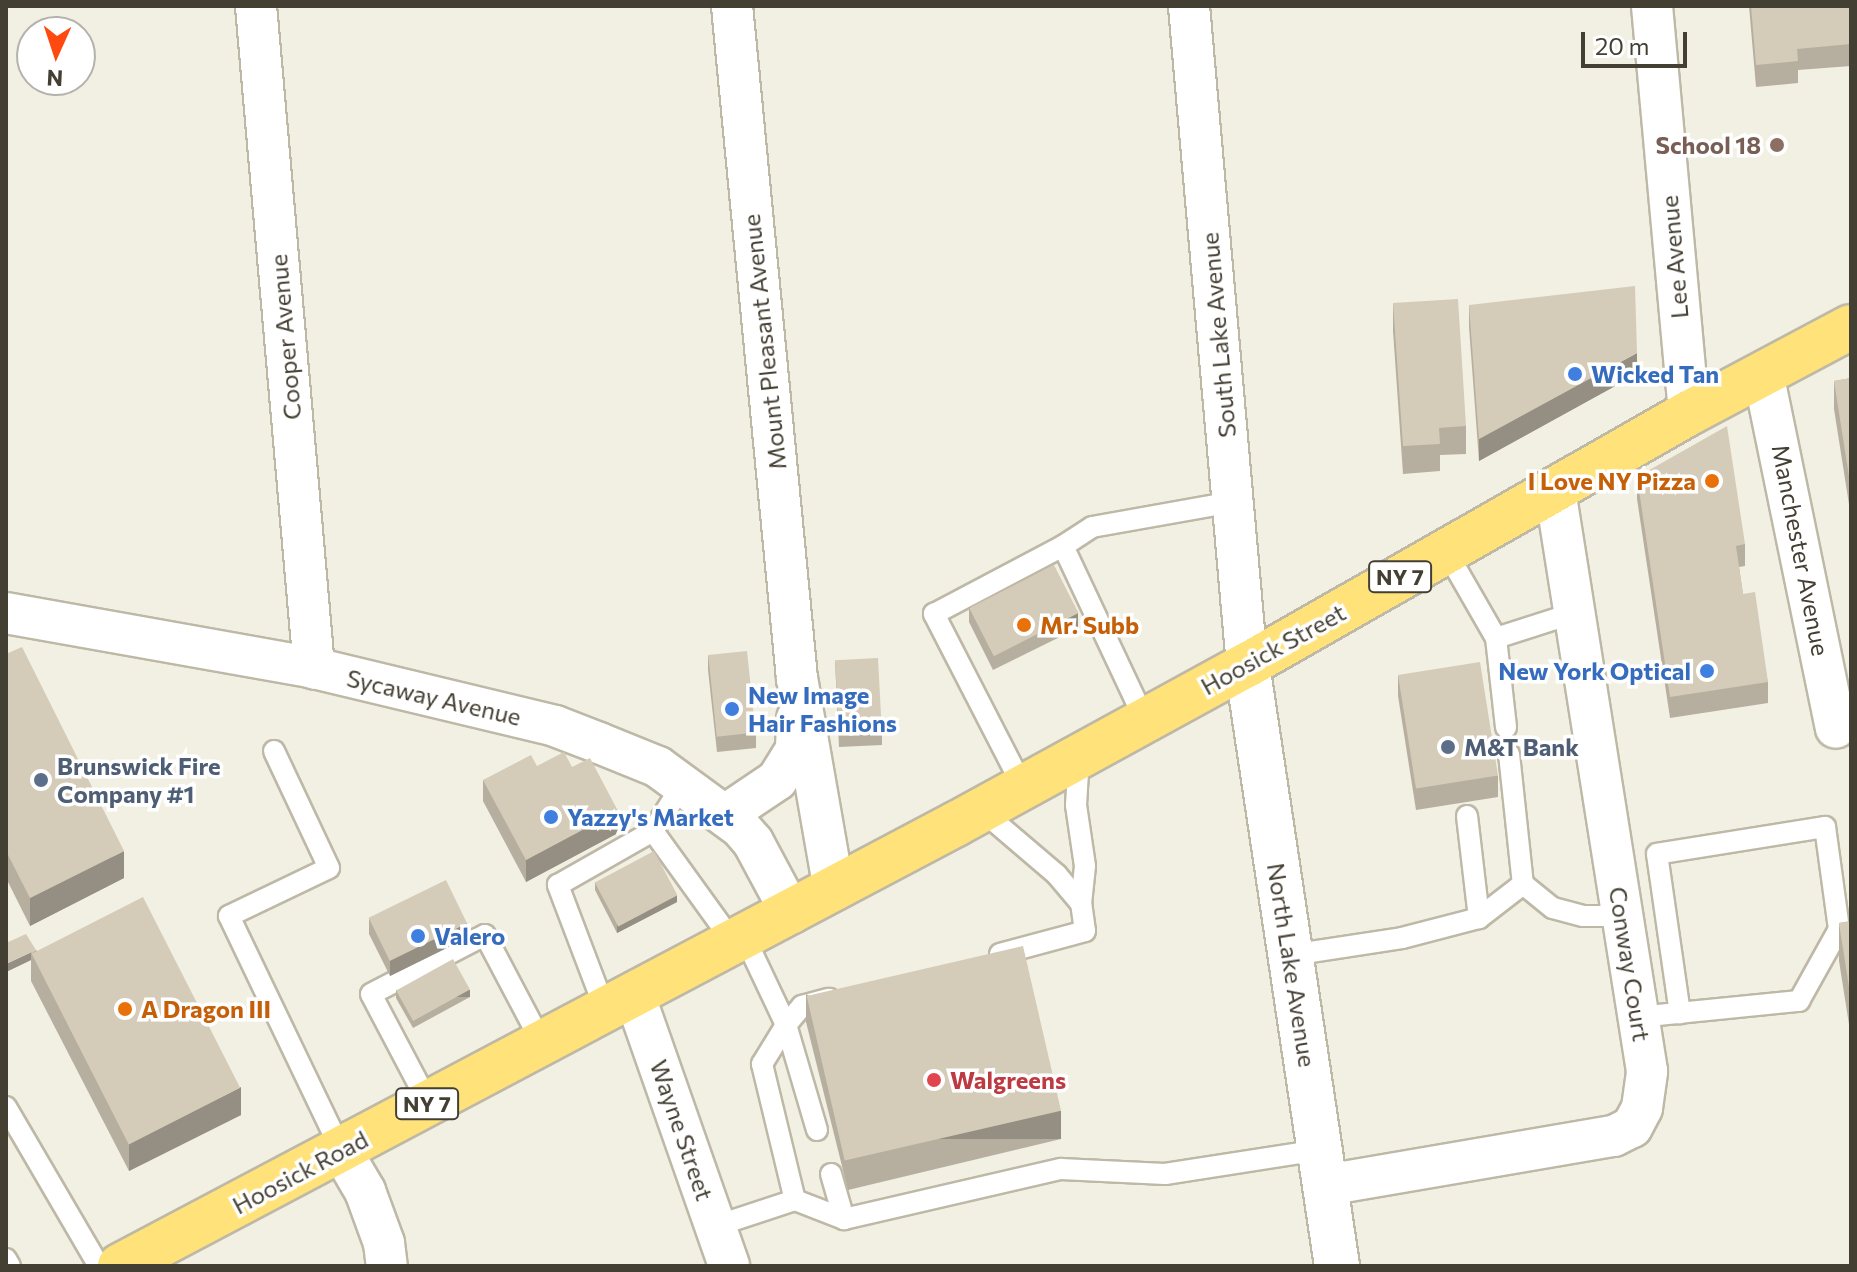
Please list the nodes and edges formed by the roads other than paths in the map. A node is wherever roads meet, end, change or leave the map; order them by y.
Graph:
1 (256, 6) edge
2 (732, 6) edge
3 (1189, 6) edge
4 (1652, 6) edge
5 (1851, 327) edge
6 (1763, 373) junction
7 (1689, 413) junction
8 (1555, 490) junction
9 (1232, 502) junction
10 (1063, 546) junction
11 (1446, 551) junction
12 (6, 613) edge
13 (1574, 613) junction
14 (1496, 638) junction
15 (1247, 665) junction
16 (314, 668) junction
17 (797, 678) junction
18 (1145, 720) junction
19 (1506, 727) dead end
20 (1836, 728) dead end
21 (274, 751) dead end
22 (1509, 754) dead end
23 (1079, 756) junction
24 (683, 784) junction
25 (1023, 787) junction
26 (981, 810) junction
27 (725, 815) junction
28 (1467, 816) dead end
29 (653, 831) junction
30 (1523, 884) junction
31 (834, 890) junction
32 (1081, 904) junction
33 (791, 913) junction
34 (1622, 916) junction
35 (1479, 918) junction
36 (739, 939) junction
37 (1291, 955) junction
38 (981, 959) edge
39 (847, 994) edge
40 (620, 1002) junction
41 (1680, 1013) junction
42 (1638, 1017) junction
43 (786, 1025) junction
44 (542, 1043) junction
45 (429, 1104) junction
46 (6, 1107) edge
47 (817, 1130) dead end
48 (341, 1150) junction
49 (1323, 1168) junction
50 (831, 1174) dead end
51 (795, 1200) junction
52 (844, 1219) junction
53 (716, 1226) junction
54 (6, 1259) edge
55 (146, 1260) edge
56 (10, 1266) edge
57 (99, 1266) edge
58 (387, 1266) edge
59 (729, 1266) edge
60 (1337, 1266) edge

1 - 16 street, Cooper Avenue
2 - 17 street, Mount Pleasant Avenue
3 - 9 street, South Lake Avenue
4 - 7 street, Lee Avenue
5 - 6 highway, Hoosick Street / NY 7
6 - 7 highway, Hoosick Street / NY 7
6 - 20 street, Manchester Avenue
7 - 8 highway, Hoosick Street / NY 7
8 - 11 highway, Hoosick Street / NY 7
8 - 13 street, Conway Court
9 - 10 lane
9 - 15 street, South Lake Avenue
10 - 18 lane
10 - 25 lane
11 - 14 lane
11 - 15 highway, Hoosick Street / NY 7
12 - 16 street, Sycaway Avenue
13 - 14 lane
13 - 34 street, Conway Court
14 - 19 lane
15 - 18 highway, Hoosick Street / NY 7
15 - 37 street, North Lake Avenue
16 - 24 street, Sycaway Avenue
17 - 27 street, Mount Pleasant Avenue
17 - 31 street, Mount Pleasant Avenue
18 - 23 highway, Hoosick Street / NY 7
21 - 48 lane
22 - 30 lane
23 - 25 highway, Hoosick Street / NY 7
23 - 32 lane
24 - 27 street, Sycaway Avenue
24 - 29 lane
25 - 26 highway, Hoosick Street / NY 7
26 - 31 highway, Hoosick Street / NY 7
26 - 32 lane
27 - 33 street, Sycaway Avenue
28 - 35 lane
29 - 36 lane
29 - 40 lane
30 - 34 lane
30 - 35 lane
31 - 33 highway, Hoosick Street / NY 7
32 - 38 lane
33 - 36 highway, Hoosick Street / NY 7
34 - 42 street, Conway Court
35 - 37 lane
36 - 40 highway, Hoosick Road / NY 7
36 - 43 lane
37 - 49 street, North Lake Avenue
39 - 43 lane
40 - 44 highway, Hoosick Road / NY 7
40 - 53 street, Wayne Street
41 - 41 lane
41 - 42 lane
42 - 49 street, Conway Court
43 - 47 lane
43 - 51 lane
44 - 45 highway, Hoosick Road / NY 7
44 - 45 lane
45 - 48 highway, Hoosick Road / NY 7
46 - 57 lane
48 - 55 highway, Hoosick Road / NY 7
48 - 58 street
49 - 52 lane
49 - 60 street, North Lake Avenue
50 - 52 lane
51 - 52 lane
51 - 53 lane
53 - 59 street, Wayne Street
54 - 56 lane

